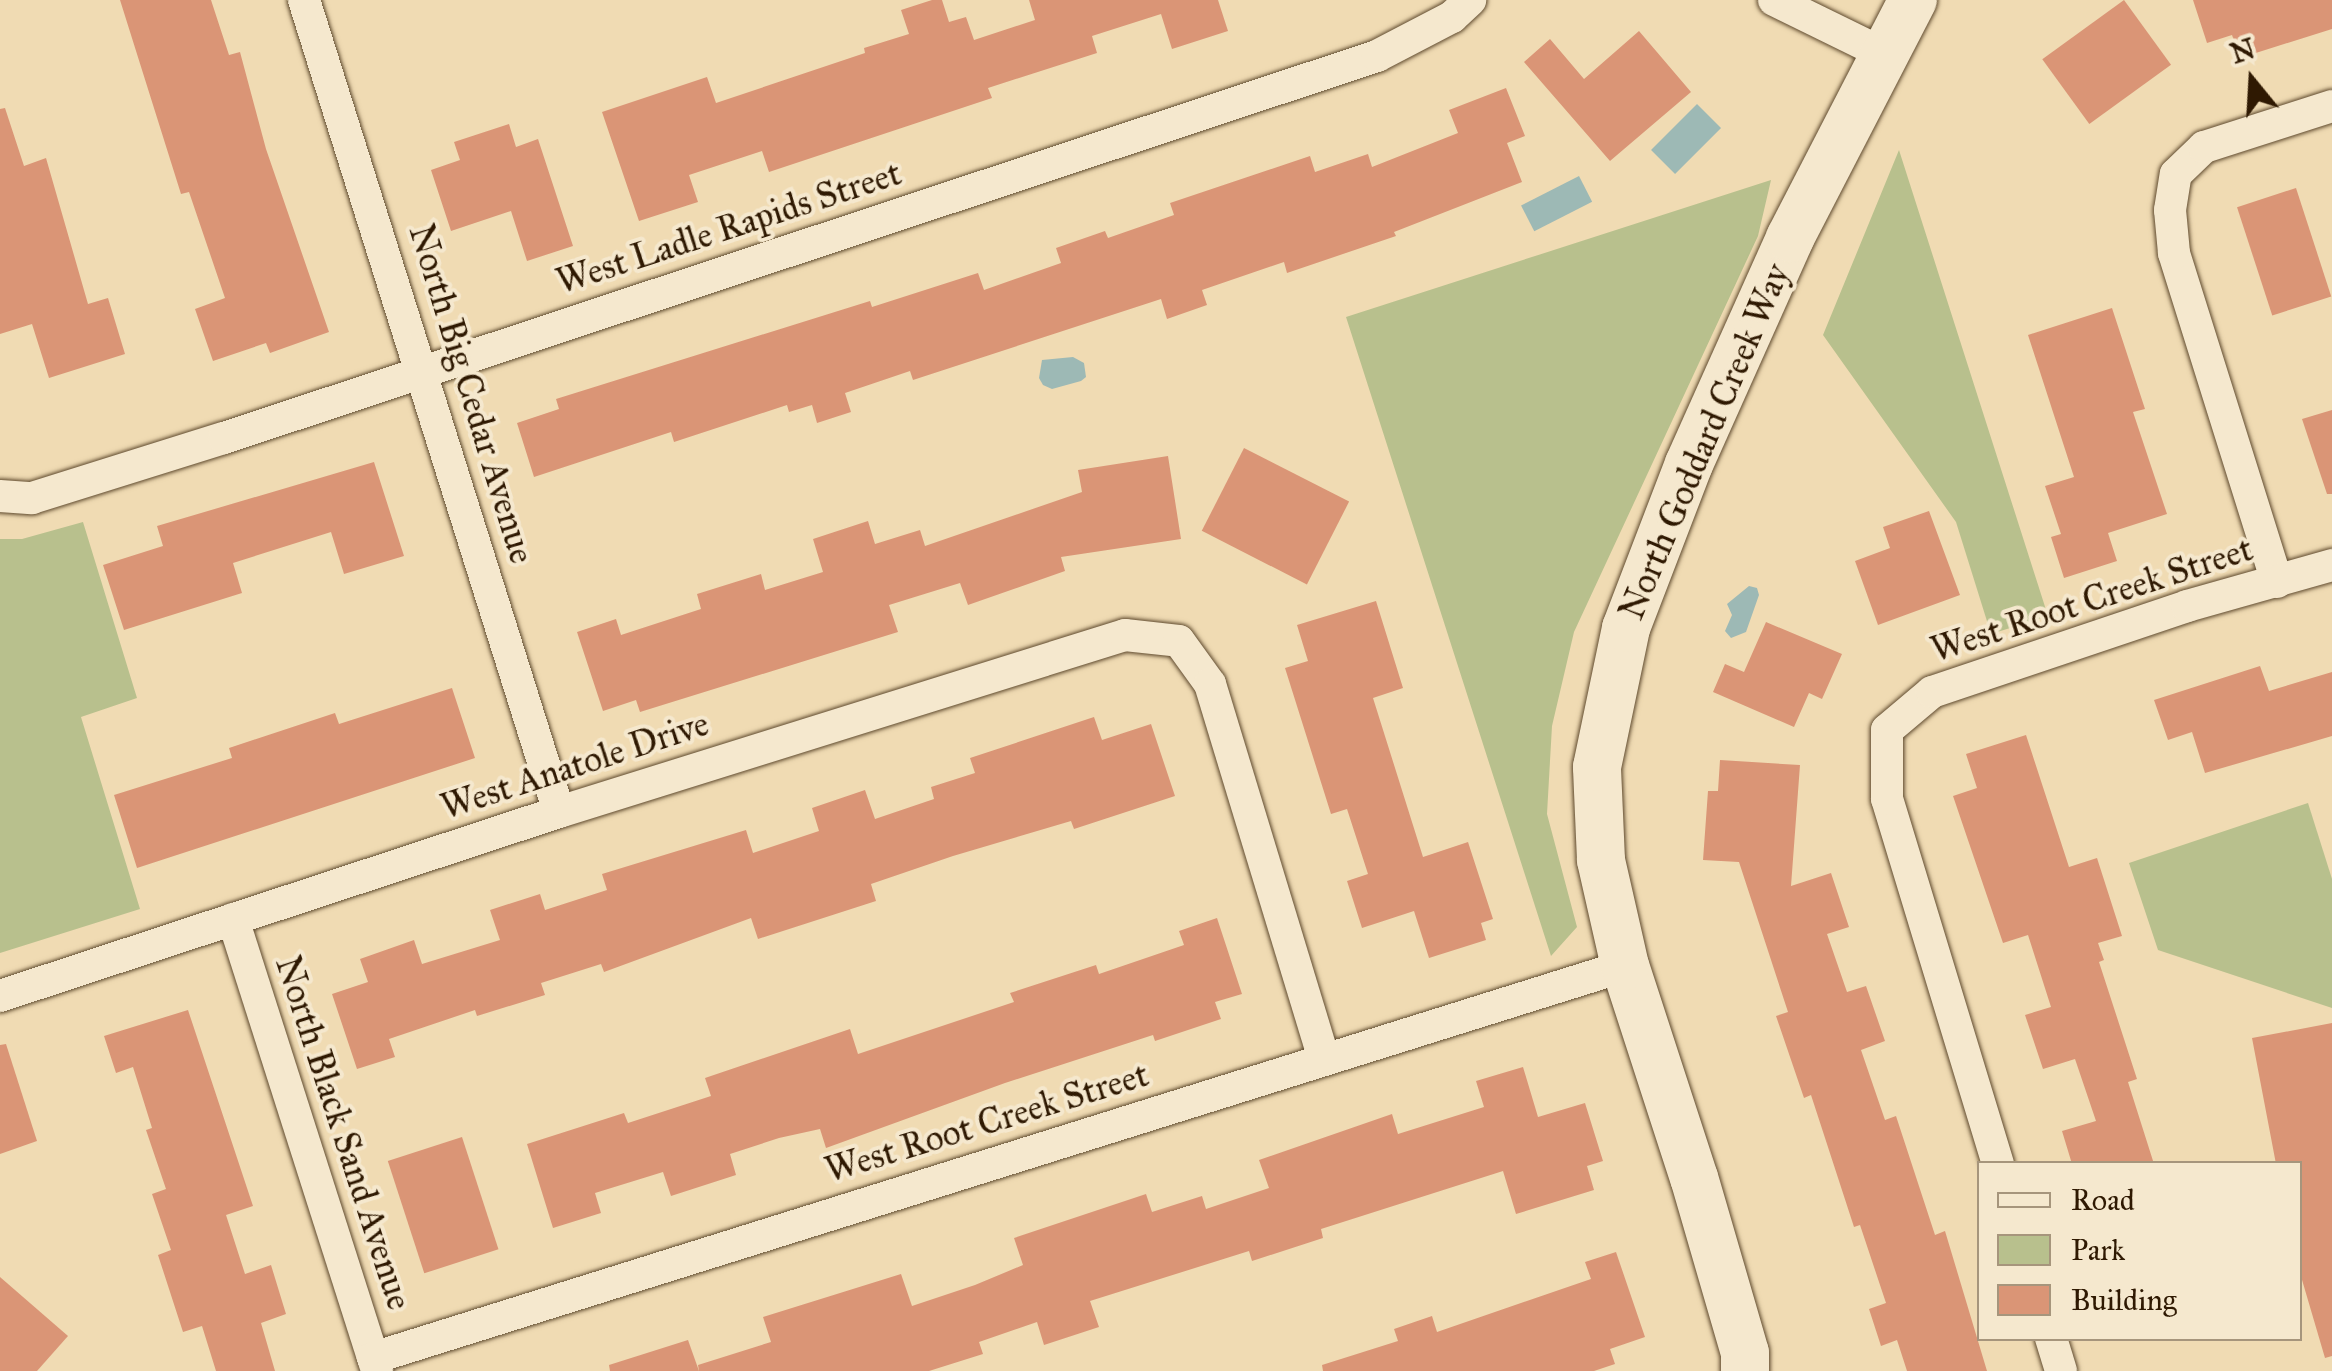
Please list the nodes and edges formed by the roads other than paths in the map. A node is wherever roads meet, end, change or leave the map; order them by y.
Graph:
1 (304, 0) edge
2 (1470, 0) edge
3 (1774, 0) edge
4 (1913, 0) edge
5 (1884, 54) junction
6 (2332, 106) edge
7 (423, 371) junction
8 (0, 496) edge
9 (2332, 565) edge
10 (2277, 582) junction
11 (559, 812) junction
12 (233, 919) junction
13 (1625, 966) junction
14 (0, 996) edge
15 (1324, 1060) junction
16 (1997, 1161) edge
17 (2052, 1341) edge
18 (375, 1364) edge
19 (1745, 1371) edge
20 (2061, 1371) edge

1 - 7 street, North Big Cedar Avenue
2 - 7 street, West Ladle Rapids Street
3 - 5 street
4 - 5 street, North Goddard Creek Way
5 - 13 street, North Goddard Creek Way
6 - 10 street
7 - 8 street, West Ladle Rapids Street
7 - 11 street, North Big Cedar Avenue
9 - 10 street, West Root Creek Street
10 - 16 street, West Root Creek Street
11 - 12 street, West Anatole Drive
11 - 15 street, West Anatole Drive
12 - 14 street, West Anatole Drive
12 - 18 street, North Black Sand Avenue
13 - 15 street, West Root Creek Street
13 - 19 street, North Goddard Creek Way
15 - 18 street, West Root Creek Street
17 - 20 street

